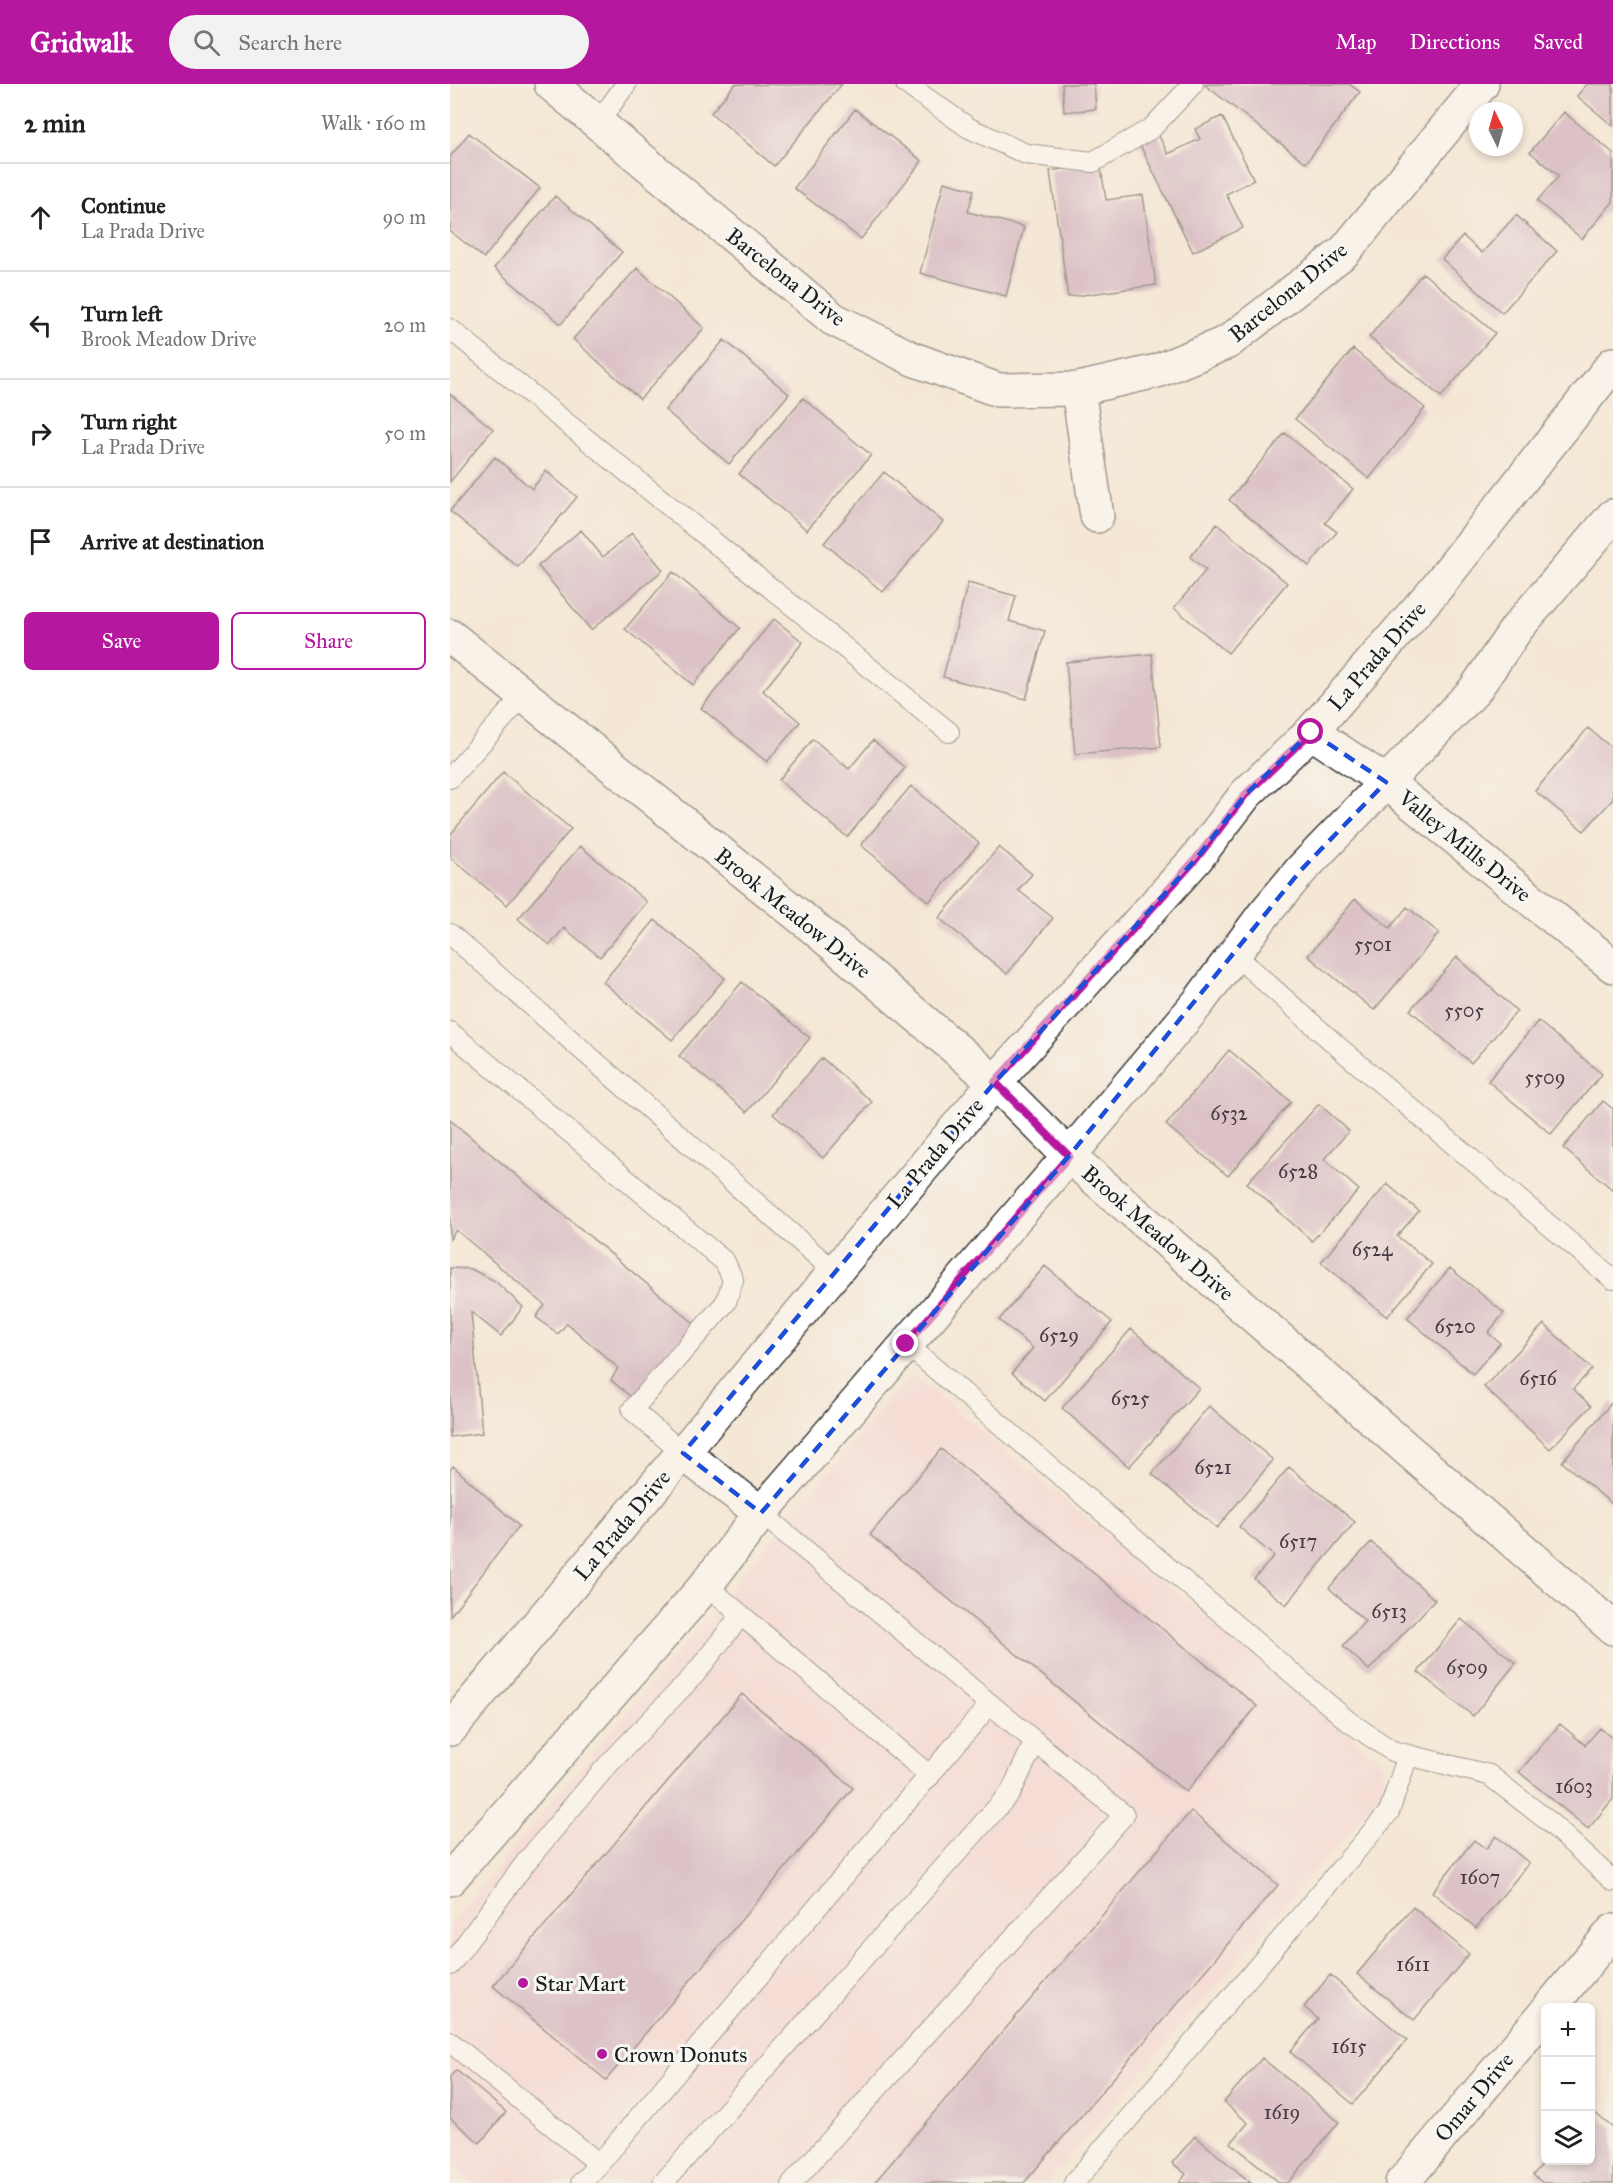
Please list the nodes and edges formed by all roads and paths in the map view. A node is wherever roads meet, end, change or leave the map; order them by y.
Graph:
1 (551, 84) edge
2 (626, 84) edge
3 (906, 84) edge
4 (1193, 84) edge
5 (1482, 84) edge
6 (598, 123) junction
7 (450, 329) edge
8 (1613, 364) edge
9 (1078, 388) junction
10 (1097, 516) dead end
11 (1613, 516) edge
12 (450, 636) edge
13 (524, 695) junction
14 (949, 732) dead end
15 (1311, 732) junction
16 (450, 778) edge
17 (1386, 782) junction
18 (450, 934) edge
19 (1234, 954) junction
20 (1613, 966) edge
21 (450, 1032) edge
22 (995, 1082) junction
23 (1069, 1156) junction
24 (835, 1272) junction
25 (1613, 1279) edge
26 (906, 1344) junction
27 (683, 1453) junction
28 (761, 1514) junction
29 (706, 1585) junction
30 (741, 1615) junction
31 (1613, 1628) edge
32 (990, 1704) junction
33 (450, 1729) edge
34 (1035, 1741) junction
35 (1408, 1755) junction
36 (930, 1776) junction
37 (450, 1879) edge
38 (1613, 1881) edge
39 (1613, 1931) edge
40 (450, 1965) edge
41 (1552, 2003) edge
42 (1541, 2017) edge
43 (450, 2042) edge
44 (599, 2164) junction
45 (581, 2183) edge
46 (663, 2183) edge
47 (792, 2183) edge
48 (1074, 2183) edge
49 (1402, 2183) edge

1 - 6 main road, Barcelona Drive
2 - 6 lane
3 - 4 lane
5 - 9 main road, Barcelona Drive
6 - 9 main road, Barcelona Drive
7 - 14 lane
8 - 15 main road, La Prada Drive
9 - 10 main road
11 - 17 main road
12 - 13 main road, Brook Meadow Drive
13 - 16 lane
13 - 22 main road, Brook Meadow Drive
15 - 17 main road, Valley Mills Drive
15 - 22 main road, La Prada Drive
17 - 19 main road
17 - 20 main road, Valley Mills Drive
18 - 24 lane
19 - 23 main road
19 - 25 lane
21 - 27 lane
22 - 23 main road, Brook Meadow Drive
22 - 24 main road, La Prada Drive
23 - 26 main road
23 - 31 main road, Brook Meadow Drive
24 - 27 main road, La Prada Drive
26 - 28 main road
26 - 35 lane
27 - 28 main road
27 - 33 main road, La Prada Drive
28 - 29 main road
28 - 32 lane
29 - 30 lane
29 - 37 main road
30 - 36 lane
30 - 40 lane
32 - 34 lane
32 - 36 lane
34 - 46 lane
34 - 47 lane
35 - 38 lane
35 - 48 lane
36 - 44 lane
39 - 41 main road
42 - 49 main road, Omar Drive
43 - 44 lane
44 - 45 lane

